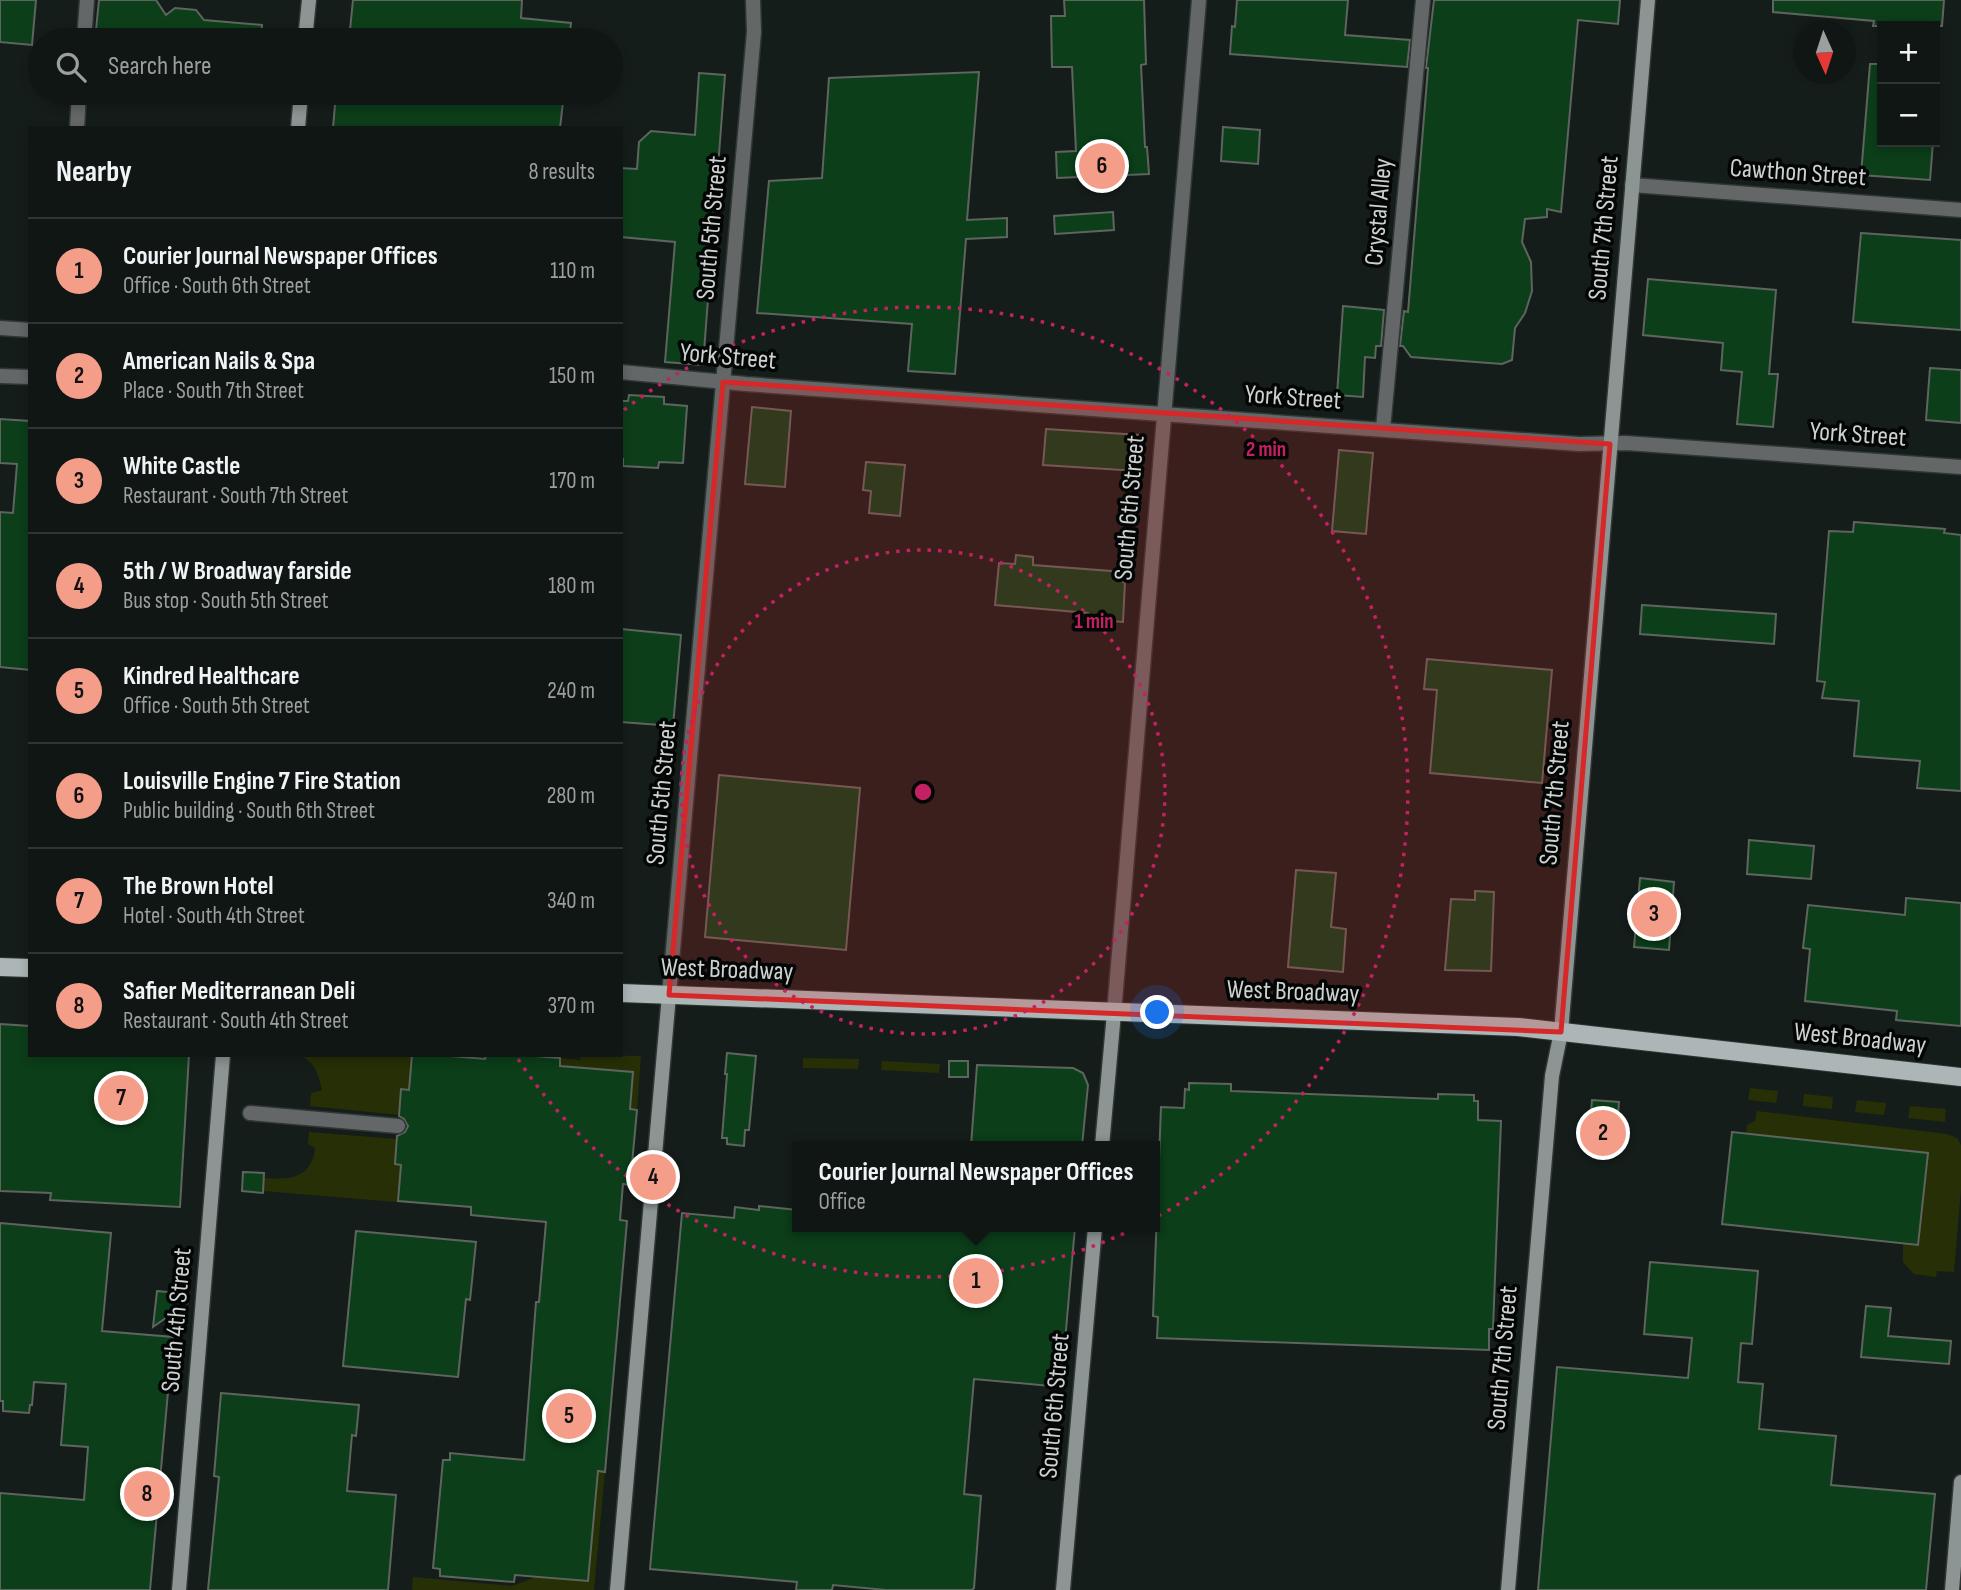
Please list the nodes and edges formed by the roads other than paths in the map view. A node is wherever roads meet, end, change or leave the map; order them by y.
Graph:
1 (87, 0) edge
2 (309, 0) edge
3 (752, 0) edge
4 (1199, 0) edge
5 (1423, 0) edge
6 (1648, 0) edge
7 (85, 28) edge
8 (306, 28) edge
9 (78, 105) edge
10 (300, 105) edge
11 (76, 126) edge
12 (298, 126) edge
13 (1632, 185) junction
14 (1961, 210) edge
15 (0, 328) edge
16 (28, 330) edge
17 (623, 372) edge
18 (0, 376) edge
19 (28, 377) edge
20 (723, 382) junction
21 (1163, 413) junction
22 (1383, 429) junction
23 (1610, 444) junction
24 (1961, 467) edge
25 (0, 967) edge
26 (28, 968) edge
27 (623, 993) edge
28 (669, 995) junction
29 (1114, 1013) junction
30 (1561, 1032) junction
31 (223, 1057) edge
32 (1961, 1077) edge
33 (250, 1113) dead end
34 (398, 1126) dead end
35 (1102, 1141) edge
36 (1095, 1232) edge
37 (1961, 1482) edge
38 (179, 1590) edge
39 (617, 1590) edge
40 (1063, 1590) edge
41 (1508, 1590) edge
42 (1952, 1590) edge

1 - 7 street
2 - 8 street
3 - 20 street, South 5th Street
4 - 21 street, South 6th Street
5 - 22 street, Crystal Alley
6 - 13 street, South 7th Street
9 - 11 street
10 - 12 street
13 - 14 street, Cawthon Street
13 - 23 street, South 7th Street
15 - 16 street
17 - 20 street, York Street
18 - 19 street
20 - 21 street, York Street
20 - 28 street, South 5th Street
21 - 22 street, York Street
21 - 29 street, South 6th Street
22 - 23 street, York Street
23 - 24 street, York Street
23 - 30 street, South 7th Street
25 - 26 main road
27 - 28 main road, West Broadway
28 - 29 main road, West Broadway
28 - 39 street, South 5th Street
29 - 30 main road, West Broadway
29 - 35 street, South 6th Street
30 - 32 main road, West Broadway
30 - 41 street, South 7th Street
31 - 38 street, South 4th Street
33 - 34 street
36 - 40 street, South 6th Street
37 - 42 street

